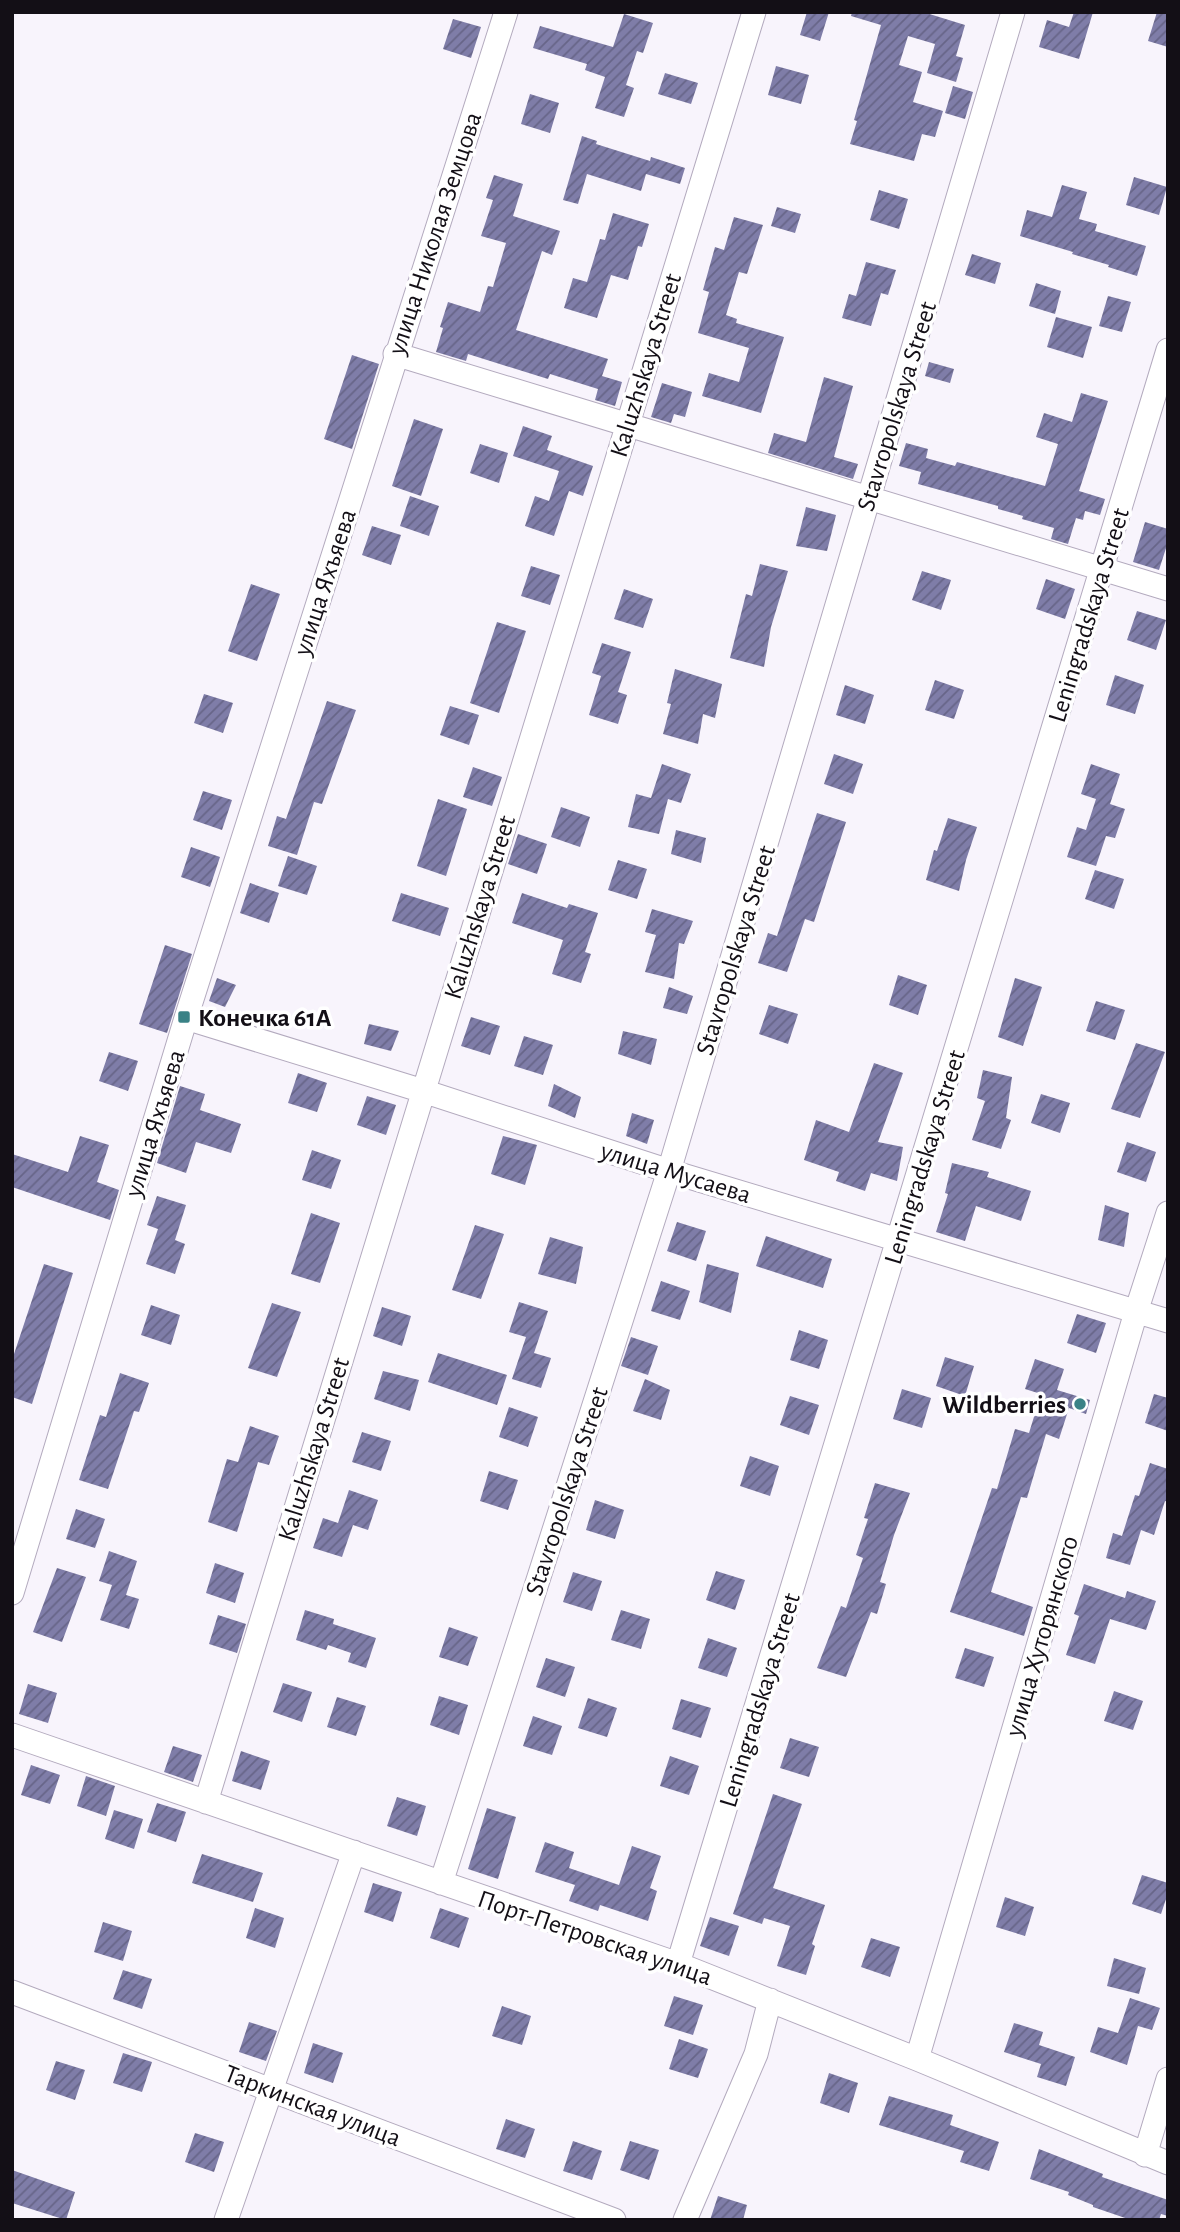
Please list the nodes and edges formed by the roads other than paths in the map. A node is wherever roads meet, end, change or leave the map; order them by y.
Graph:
1 (506, 12) edge
2 (754, 12) edge
3 (1013, 12) edge
4 (1168, 350) edge
5 (396, 354) junction
6 (626, 425) junction
7 (365, 455) joint
8 (869, 497) junction
9 (1103, 568) junction
10 (1168, 589) edge
11 (186, 1018) junction
12 (423, 1091) junction
13 (669, 1171) junction
14 (1168, 1213) edge
15 (899, 1240) junction
16 (1136, 1312) junction
17 (1168, 1321) edge
18 (12, 1593) edge
19 (12, 1735) edge
20 (206, 1802) junction
21 (354, 1852) junction
22 (441, 1882) junction
23 (678, 1964) junction
24 (12, 1992) edge
25 (770, 2000) junction
26 (917, 2059) junction
27 (1168, 2079) edge
28 (273, 2089) junction
29 (1145, 2155) junction
30 (1168, 2163) edge
31 (226, 2220) edge
32 (614, 2220) edge
33 (685, 2220) edge

1 - 5 street, улица Николая Земцова
2 - 6 street, Kaluzhskaya Street
3 - 8 street, Stavropolskaya Street
4 - 9 street, Leningradskaya Street
5 - 6 street
5 - 7 street, улица Николая Земцова
6 - 8 street
6 - 12 street, Kaluzhskaya Street
7 - 11 street, улица Яхъяева
8 - 9 street
8 - 13 street, Stavropolskaya Street
9 - 10 street
9 - 15 street, Leningradskaya Street
11 - 12 street, улица Мусаева
11 - 18 street, улица Яхъяева
12 - 13 street, улица Мусаева
12 - 20 street, Kaluzhskaya Street
13 - 15 street, улица Мусаева
13 - 22 street, Stavropolskaya Street
14 - 16 street, улица Хуторянского
15 - 16 street, улица Мусаева
15 - 23 street, Leningradskaya Street
16 - 17 street, улица Мусаева
16 - 26 street, улица Хуторянского
19 - 20 street, Порт-Петровская улица
20 - 21 street, Порт-Петровская улица
21 - 22 street, Порт-Петровская улица
21 - 28 street
22 - 23 street, Порт-Петровская улица
23 - 25 street, Порт-Петровская улица
24 - 28 street, Таркинская улица
25 - 26 street, Порт-Петровская улица
25 - 33 street
26 - 29 street, Порт-Петровская улица
27 - 29 street
28 - 31 street
28 - 32 street, Таркинская улица
29 - 30 street, Порт-Петровская улица

